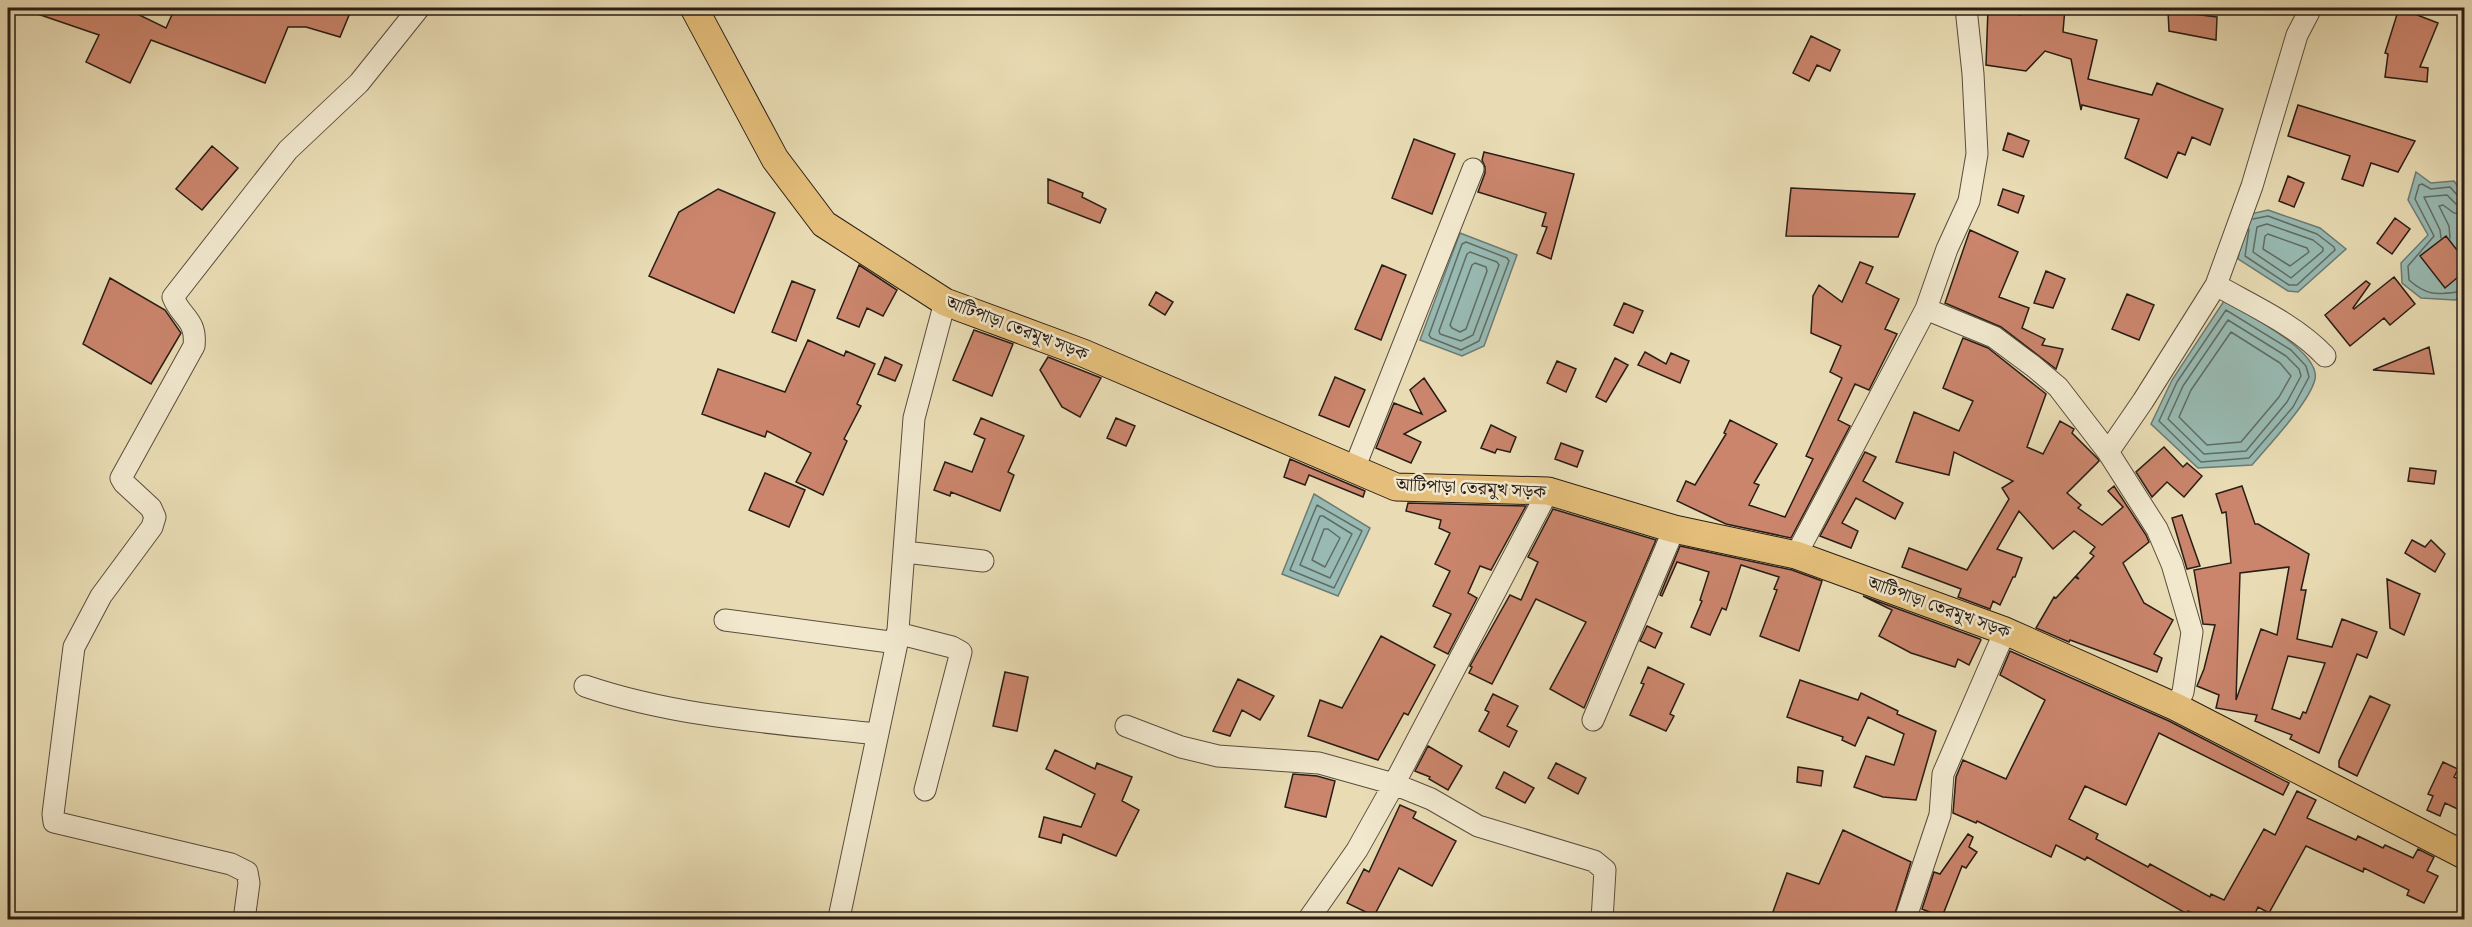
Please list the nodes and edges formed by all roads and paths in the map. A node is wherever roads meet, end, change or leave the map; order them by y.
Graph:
1 (419, 8) edge
2 (694, 8) edge
3 (1966, 8) edge
4 (2311, 8) edge
5 (1473, 169) dead end
6 (2216, 285) junction
7 (945, 302) junction
8 (1926, 309) junction
9 (2325, 356) dead end
10 (2108, 452) junction
11 (1354, 470) junction
12 (1548, 491) junction
13 (1674, 529) junction
14 (905, 552) junction
15 (1796, 555) junction
16 (983, 561) dead end
17 (725, 620) dead end
18 (2005, 631) junction
19 (897, 638) junction
20 (585, 686) dead end
21 (2176, 707) junction
22 (1593, 720) dead end
23 (1126, 726) dead end
24 (877, 734) junction
25 (1394, 784) junction
26 (925, 790) dead end
27 (2464, 855) edge
28 (840, 913) dead end
29 (244, 920) edge
30 (1308, 920) edge
31 (1602, 920) edge
32 (1905, 920) edge

1 - 29 street
2 - 7 main road, আটিপাড়া তেরমুখ সড়ক
3 - 8 street
4 - 6 street
5 - 11 street
6 - 9 street
6 - 10 street
7 - 11 main road, আটিপাড়া তেরমুখ সড়ক
7 - 14 street
8 - 10 street
8 - 15 street
10 - 21 street
11 - 12 main road, আটিপাড়া তেরমুখ সড়ক
12 - 13 main road, আটিপাড়া তেরমুখ সড়ক
12 - 25 street
13 - 15 main road, আটিপাড়া তেরমুখ সড়ক
13 - 22 street
14 - 16 street
14 - 19 street
15 - 18 main road, আটিপাড়া তেরমুখ সড়ক
17 - 19 street
18 - 21 main road, আটিপাড়া তেরমুখ সড়ক
18 - 32 street
19 - 24 street
19 - 26 street
20 - 24 street
21 - 27 main road, আটিপাড়া তেরমুখ সড়ক
23 - 25 street
24 - 28 street
25 - 30 street
25 - 31 street

